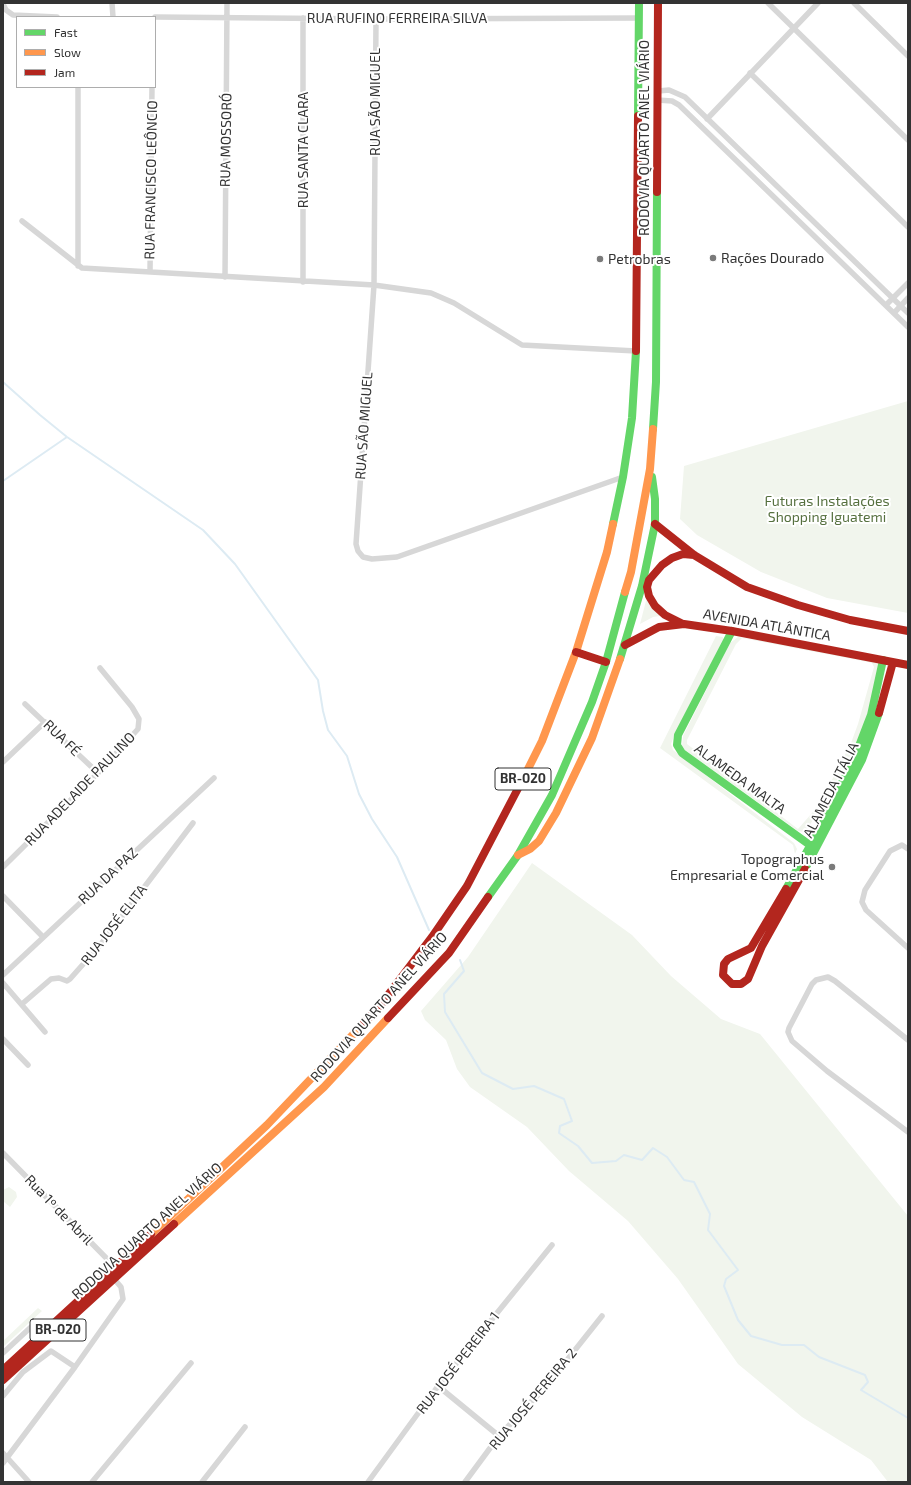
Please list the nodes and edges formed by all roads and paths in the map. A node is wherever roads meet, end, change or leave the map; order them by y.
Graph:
1 (112, 3) edge
2 (227, 3) edge
3 (639, 3) edge
4 (658, 3) edge
5 (768, 3) edge
6 (818, 3) edge
7 (854, 3) edge
8 (3, 4) edge
9 (35, 16) edge
10 (113, 16) edge
11 (156, 17) edge
12 (228, 17) junction
13 (303, 18) junction
14 (639, 18) junction
15 (376, 19) junction
16 (793, 28) junction
17 (908, 56) edge
18 (750, 73) junction
19 (78, 88) edge
20 (152, 88) edge
21 (658, 91) junction
22 (648, 101) junction
23 (707, 118) junction
24 (908, 140) edge
25 (798, 206) junction
26 (791, 213) junction
27 (647, 219) junction
28 (22, 221) dead end
29 (908, 227) edge
30 (78, 266) junction
31 (150, 272) junction
32 (225, 277) junction
33 (303, 282) junction
34 (908, 283) edge
35 (374, 285) junction
36 (893, 298) junction
37 (908, 298) edge
38 (886, 305) junction
39 (901, 306) junction
40 (894, 313) junction
41 (908, 313) edge
42 (908, 327) edge
43 (636, 351) junction
44 (650, 469) junction
45 (623, 477) junction
46 (655, 524) junction
47 (694, 555) junction
48 (684, 624) junction
49 (732, 631) junction
50 (908, 631) edge
51 (625, 645) junction
52 (576, 652) junction
53 (883, 660) junction
54 (606, 662) junction
55 (893, 662) junction
56 (908, 665) edge
57 (100, 668) dead end
58 (25, 704) dead end
59 (45, 722) junction
60 (3, 762) edge
61 (98, 773) junction
62 (214, 778) dead end
63 (193, 823) dead end
64 (816, 848) junction
65 (908, 849) edge
66 (518, 854) junction
67 (3, 867) edge
68 (3, 896) edge
69 (43, 937) junction
70 (908, 948) edge
71 (744, 953) junction
72 (755, 962) junction
73 (3, 975) edge
74 (3, 983) edge
75 (22, 1004) junction
76 (45, 1032) dead end
77 (3, 1039) edge
78 (908, 1040) edge
79 (28, 1065) dead end
80 (908, 1132) edge
81 (3, 1153) edge
82 (552, 1245) dead end
83 (116, 1268) junction
84 (114, 1280) junction
85 (602, 1316) dead end
86 (56, 1321) junction
87 (47, 1340) junction
88 (51, 1351) junction
89 (3, 1353) edge
90 (191, 1363) dead end
91 (75, 1366) junction
92 (3, 1370) edge
93 (3, 1380) edge
94 (438, 1386) junction
95 (3, 1396) edge
96 (245, 1427) dead end
97 (499, 1436) junction
98 (3, 1453) edge
99 (8, 1458) junction
100 (3, 1463) edge
101 (30, 1482) edge
102 (92, 1482) edge
103 (202, 1482) edge
104 (368, 1482) edge
105 (465, 1482) edge

1 - 10 street
2 - 12 street, RUA MOSSORÓ
3 - 14 main road, RODOVIA QUARTO ANEL VIÁRIO / BR-020
4 - 21 main road, RODOVIA QUARTO ANEL VIÁRIO / BR-020
5 - 16 street
6 - 16 street
7 - 17 street
8 - 9 street
11 - 12 street, RUA RUFINO FERREIRA SILVA
12 - 13 street, RUA RUFINO FERREIRA SILVA
12 - 32 street, RUA MOSSORÓ
13 - 15 street, RUA RUFINO FERREIRA SILVA
13 - 33 street, RUA SANTA CLARA
14 - 15 street, RUA RUFINO FERREIRA SILVA
14 - 22 main road, RODOVIA QUARTO ANEL VIÁRIO / BR-020
15 - 35 street, RUA SÃO MIGUEL
16 - 18 street
16 - 24 street
18 - 23 street
18 - 29 street
19 - 30 street
20 - 31 street, RUA FRANCISCO LEÔNCIO
21 - 22 main road, RODOVIA QUARTO ANEL VIÁRIO / BR-020
21 - 23 street
22 - 26 street
22 - 27 main road, RODOVIA QUARTO ANEL VIÁRIO / BR-020
22 - 27 main road, RODOVIA QUARTO ANEL VIÁRIO / BR-020
23 - 25 street
25 - 26 street
25 - 36 street
26 - 38 street
27 - 43 main road, RODOVIA QUARTO ANEL VIÁRIO / BR-020
27 - 44 main road, RODOVIA QUARTO ANEL VIÁRIO / BR-020
28 - 30 street
30 - 31 street
31 - 32 street
32 - 33 street
33 - 35 street
34 - 36 street
35 - 43 street
35 - 45 street, RUA SÃO MIGUEL
36 - 38 street
36 - 39 street
37 - 39 street
38 - 40 street
39 - 40 street
39 - 41 street
40 - 42 street
43 - 45 main road, RODOVIA QUARTO ANEL VIÁRIO / BR-020
44 - 46 main road
44 - 54 main road, RODOVIA QUARTO ANEL VIÁRIO / BR-020
45 - 52 main road, RODOVIA QUARTO ANEL VIÁRIO / BR-020
46 - 47 main road, AVENIDA ATLÂNTICA
46 - 51 main road
47 - 48 main road
47 - 50 main road, AVENIDA ATLÂNTICA
48 - 49 main road, AVENIDA ATLÂNTICA
48 - 51 main road, AVENIDA ATLÂNTICA
49 - 53 main road, AVENIDA ATLÂNTICA
49 - 64 main road, ALAMEDA MALTA
51 - 66 main road
52 - 54 main road
52 - 83 main road, RODOVIA QUARTO ANEL VIÁRIO / BR-020
53 - 55 main road, AVENIDA ATLÂNTICA
53 - 64 main road, ALAMEDA ITÁLIA
54 - 66 main road, RODOVIA QUARTO ANEL VIÁRIO / BR-020
55 - 56 main road, AVENIDA ATLÂNTICA
55 - 64 main road, ALAMEDA ITÁLIA
57 - 61 street, RUA ADELAIDE PAULINO
58 - 59 street, RUA FÉ
59 - 60 street
59 - 61 street, RUA FÉ
61 - 67 street, RUA ADELAIDE PAULINO
62 - 69 street, RUA DA PAZ
63 - 75 street, RUA JOSÉ ELITA
64 - 71 main road, ALAMEDA ITÁLIA
64 - 72 main road, ALAMEDA ITÁLIA
65 - 70 street
66 - 84 main road, RODOVIA QUARTO ANEL VIÁRIO / BR-020
68 - 69 street
69 - 73 street, RUA DA PAZ
71 - 72 main road
71 - 72 main road, ALAMEDA ITÁLIA
74 - 75 street
75 - 76 street
77 - 79 street
78 - 80 street
81 - 83 street, Rua 1º de Abril
82 - 94 street, RUA JOSÉ PEREIRA 1
83 - 86 main road, RODOVIA QUARTO ANEL VIÁRIO / BR-020
84 - 87 main road, RODOVIA QUARTO ANEL VIÁRIO / BR-020
84 - 91 street
85 - 97 street, RUA JOSÉ PEREIRA 2
86 - 89 street
86 - 92 main road, RODOVIA QUARTO ANEL VIÁRIO / BR-020
87 - 88 street
87 - 93 main road, RODOVIA QUARTO ANEL VIÁRIO / BR-020
88 - 91 street
88 - 95 street
90 - 102 street
91 - 99 street
94 - 97 street
94 - 104 street, RUA JOSÉ PEREIRA 1
96 - 103 street
97 - 105 street, RUA JOSÉ PEREIRA 2
98 - 99 street
99 - 100 street
99 - 101 street

